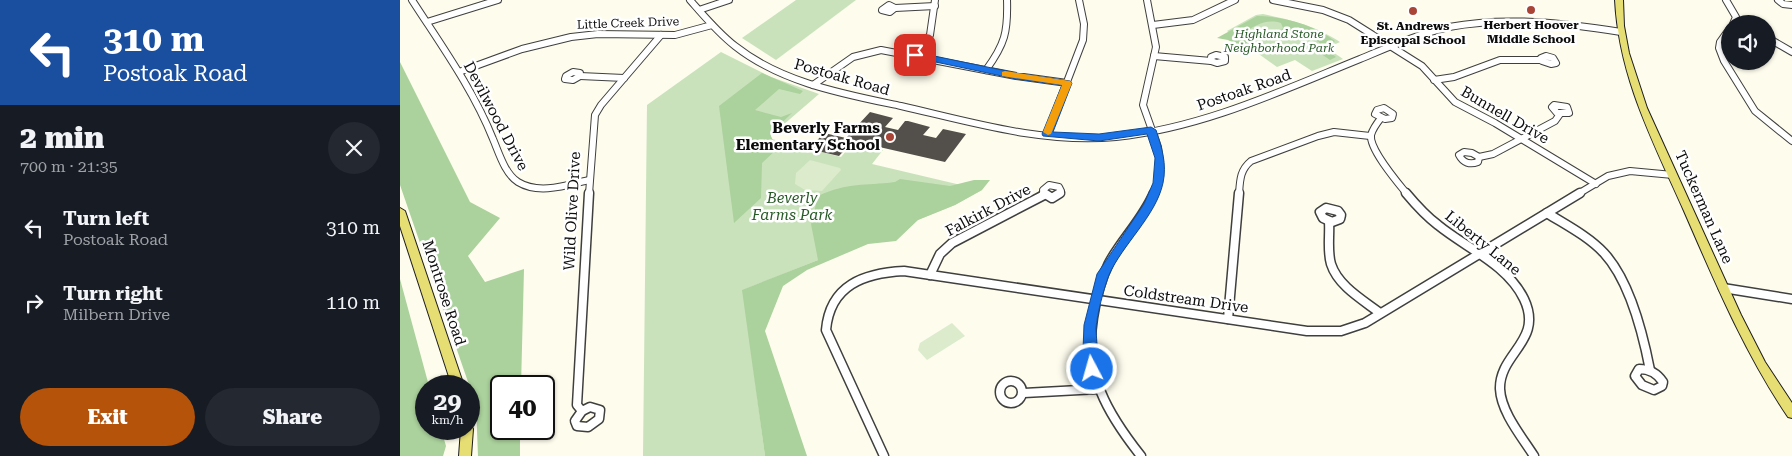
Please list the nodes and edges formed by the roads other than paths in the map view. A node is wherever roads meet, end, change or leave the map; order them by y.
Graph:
1 (412, 0) edge
2 (498, 0) edge
3 (690, 0) edge
4 (729, 0) edge
5 (1007, 0) edge
6 (1079, 0) edge
7 (1147, 0) edge
8 (1235, 0) edge
9 (1272, 0) edge
10 (1619, 0) edge
11 (1726, 0) edge
12 (1778, 0) edge
13 (1791, 2) edge
14 (935, 3) edge
15 (895, 8) dead end
16 (699, 10) junction
17 (1735, 15) edge
18 (426, 22) junction
19 (712, 25) junction
20 (1153, 25) junction
21 (1621, 32) junction
22 (661, 35) junction
23 (1721, 41) edge
24 (1776, 43) edge
25 (1392, 46) junction
26 (1792, 52) edge
27 (1721, 53) edge
28 (915, 55) junction
29 (1154, 56) junction
30 (1540, 60) dead end
31 (1211, 61) dead end
32 (986, 70) junction
33 (1730, 70) edge
34 (459, 72) junction
35 (580, 76) dead end
36 (624, 78) junction
37 (1434, 80) junction
38 (1067, 83) junction
39 (813, 85) junction
40 (1560, 114) dead end
41 (1381, 118) dead end
42 (1151, 130) junction
43 (1047, 134) junction
44 (1370, 136) junction
45 (1522, 139) junction
46 (1792, 141) edge
47 (1479, 158) dead end
48 (1673, 175) junction
49 (589, 180) junction
50 (1596, 184) junction
51 (1044, 195) dead end
52 (400, 210) edge
53 (1547, 213) junction
54 (1329, 221) dead end
55 (1478, 254) junction
56 (930, 275) junction
57 (1723, 288) junction
58 (1792, 299) edge
59 (1096, 300) junction
60 (1380, 314) junction
61 (1228, 318) junction
62 (1650, 370) dead end
63 (454, 375) edge
64 (1098, 389) junction
65 (1024, 393) dead end
66 (582, 412) dead end
67 (1792, 412) edge
68 (466, 440) edge
69 (465, 456) edge
70 (884, 456) edge
71 (1141, 456) edge
72 (1534, 456) edge

1 - 18 street, Devilwood Drive
2 - 18 street
3 - 16 street, Postoak Road
4 - 16 street
5 - 32 street
6 - 38 street
7 - 20 street
8 - 20 street
9 - 25 street, Bunnell Drive
10 - 21 main road, Tuckerman Lane
11 - 17 street
12 - 13 street
14 - 15 street
14 - 28 street
16 - 19 street, Postoak Road
18 - 34 street, Devilwood Drive
19 - 22 street, Little Creek Drive
19 - 39 street, Postoak Road
20 - 29 street
21 - 25 street, Postoak Road
21 - 48 main road, Tuckerman Lane
22 - 34 street, Little Creek Drive
22 - 36 street, Wild Olive Drive
23 - 27 street
24 - 26 street
25 - 37 street, Bunnell Drive
25 - 42 street, Postoak Road
28 - 32 street
28 - 39 street
29 - 31 street
29 - 42 street
30 - 37 street
32 - 38 street
33 - 46 street
34 - 49 street, Devilwood Drive
35 - 36 street
36 - 49 street, Wild Olive Drive
37 - 45 street, Bunnell Drive
38 - 43 street
39 - 43 street, Postoak Road
40 - 45 street
41 - 44 street
42 - 43 street, Postoak Road
42 - 59 street
44 - 55 street, Liberty Lane
44 - 61 street
45 - 47 street
45 - 50 street, Bunnell Drive
48 - 50 street, Coldstream Drive
48 - 57 main road, Tuckerman Lane
49 - 66 street, Wild Olive Drive
50 - 53 street, Coldstream Drive
51 - 56 street, Falkirk Drive
52 - 63 main road, Montrose Road
53 - 55 street, Coldstream Drive
53 - 62 street
54 - 60 street
55 - 60 street, Coldstream Drive
55 - 72 street, Liberty Lane
56 - 59 street, Coldstream Drive
56 - 70 street, Coldstream Drive
57 - 58 street
57 - 67 main road, Tuckerman Lane
59 - 61 street, Coldstream Drive
59 - 64 street
60 - 61 street, Coldstream Drive
64 - 65 street
64 - 71 street
68 - 69 main road

